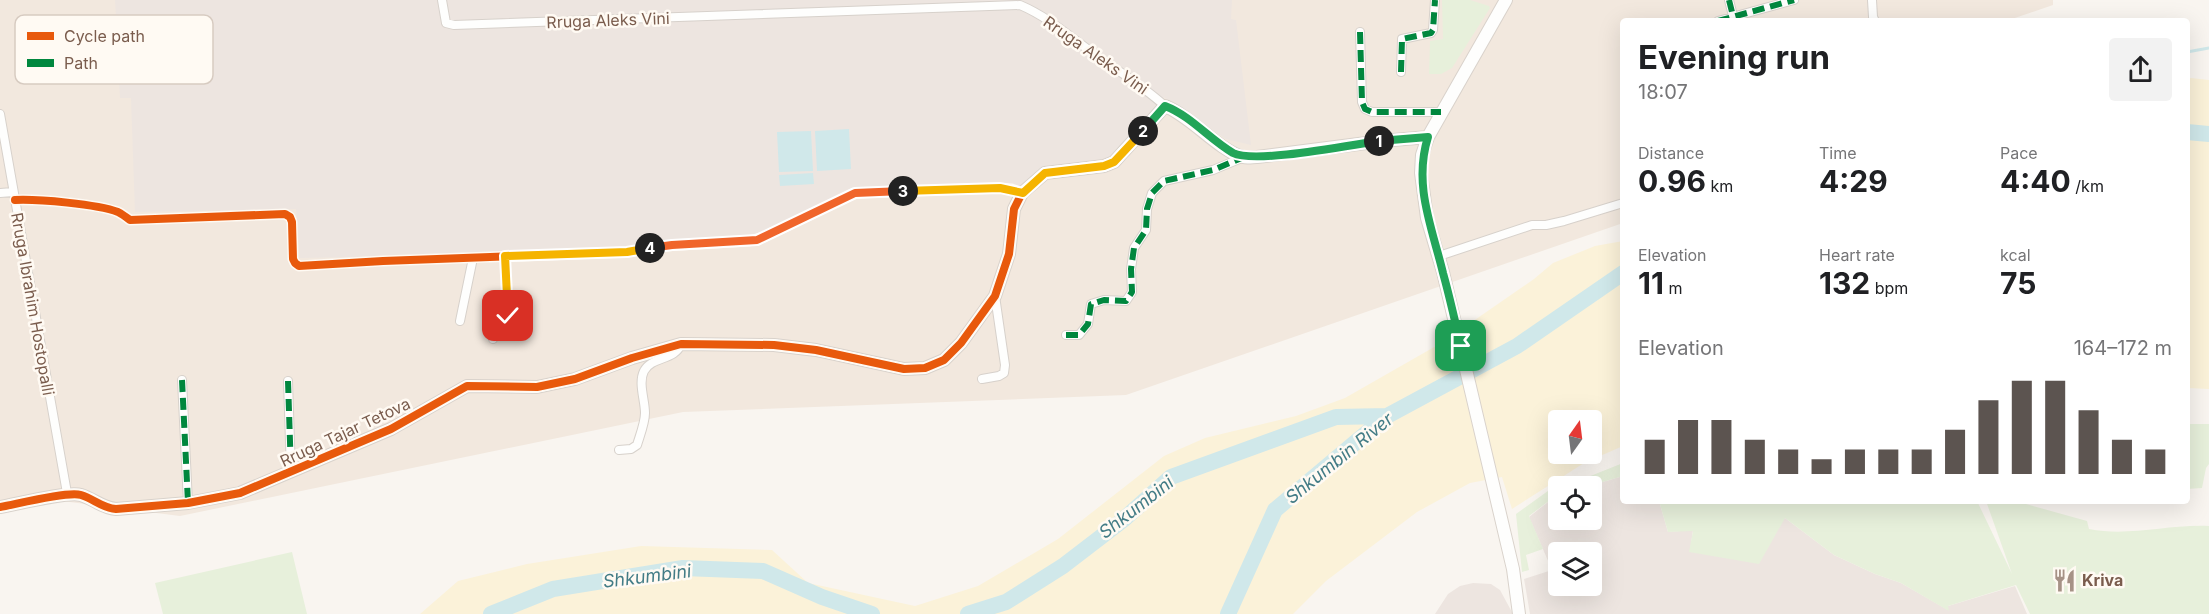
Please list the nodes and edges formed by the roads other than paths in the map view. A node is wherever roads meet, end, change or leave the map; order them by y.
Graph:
1 (442, 0) edge
2 (1435, 0) edge
3 (1506, 0) edge
4 (1729, 0) edge
5 (1794, 0) edge
6 (1872, 0) edge
7 (1733, 16) junction
8 (1727, 18) edge
9 (1875, 18) edge
10 (1360, 32) dead end
11 (1401, 72) dead end
12 (1165, 106) junction
13 (1441, 112) junction
14 (0, 114) edge
15 (1428, 137) junction
16 (1244, 157) junction
17 (0, 193) edge
18 (1023, 193) junction
19 (14, 196) junction
20 (1620, 204) edge
21 (505, 256) junction
22 (1439, 256) junction
23 (473, 258) junction
24 (995, 296) junction
25 (460, 321) dead end
26 (1066, 335) dead end
27 (493, 339) dead end
28 (681, 344) junction
29 (982, 379) dead end
30 (182, 380) dead end
31 (288, 381) dead end
32 (618, 450) dead end
33 (291, 472) junction
34 (67, 493) junction
35 (188, 503) junction
36 (0, 507) edge
37 (1519, 614) edge

1 - 12 street, Rruga Aleks Vini
2 - 11 street
3 - 13 street
4 - 7 street
5 - 7 street
6 - 9 street
7 - 8 street
10 - 13 street
12 - 16 street, Rruga Aleks Vini
12 - 18 street, Rruga Tajar Tetova
13 - 15 street
14 - 19 street, Rruga Ibrahim Hostopalli
15 - 16 street
15 - 22 street
16 - 26 street
17 - 19 street
18 - 21 street
18 - 24 street, Rruga Tajar Tetova
19 - 23 street
19 - 34 street, Rruga Ibrahim Hostopalli
20 - 22 street
21 - 23 street
21 - 27 street
22 - 37 street
23 - 25 street
24 - 28 street, Rruga Tajar Tetova
24 - 29 street
28 - 32 street
28 - 33 street, Rruga Tajar Tetova
30 - 35 street
31 - 33 street
33 - 35 street, Rruga Tajar Tetova
34 - 35 street, Rruga Tajar Tetova
34 - 36 street

